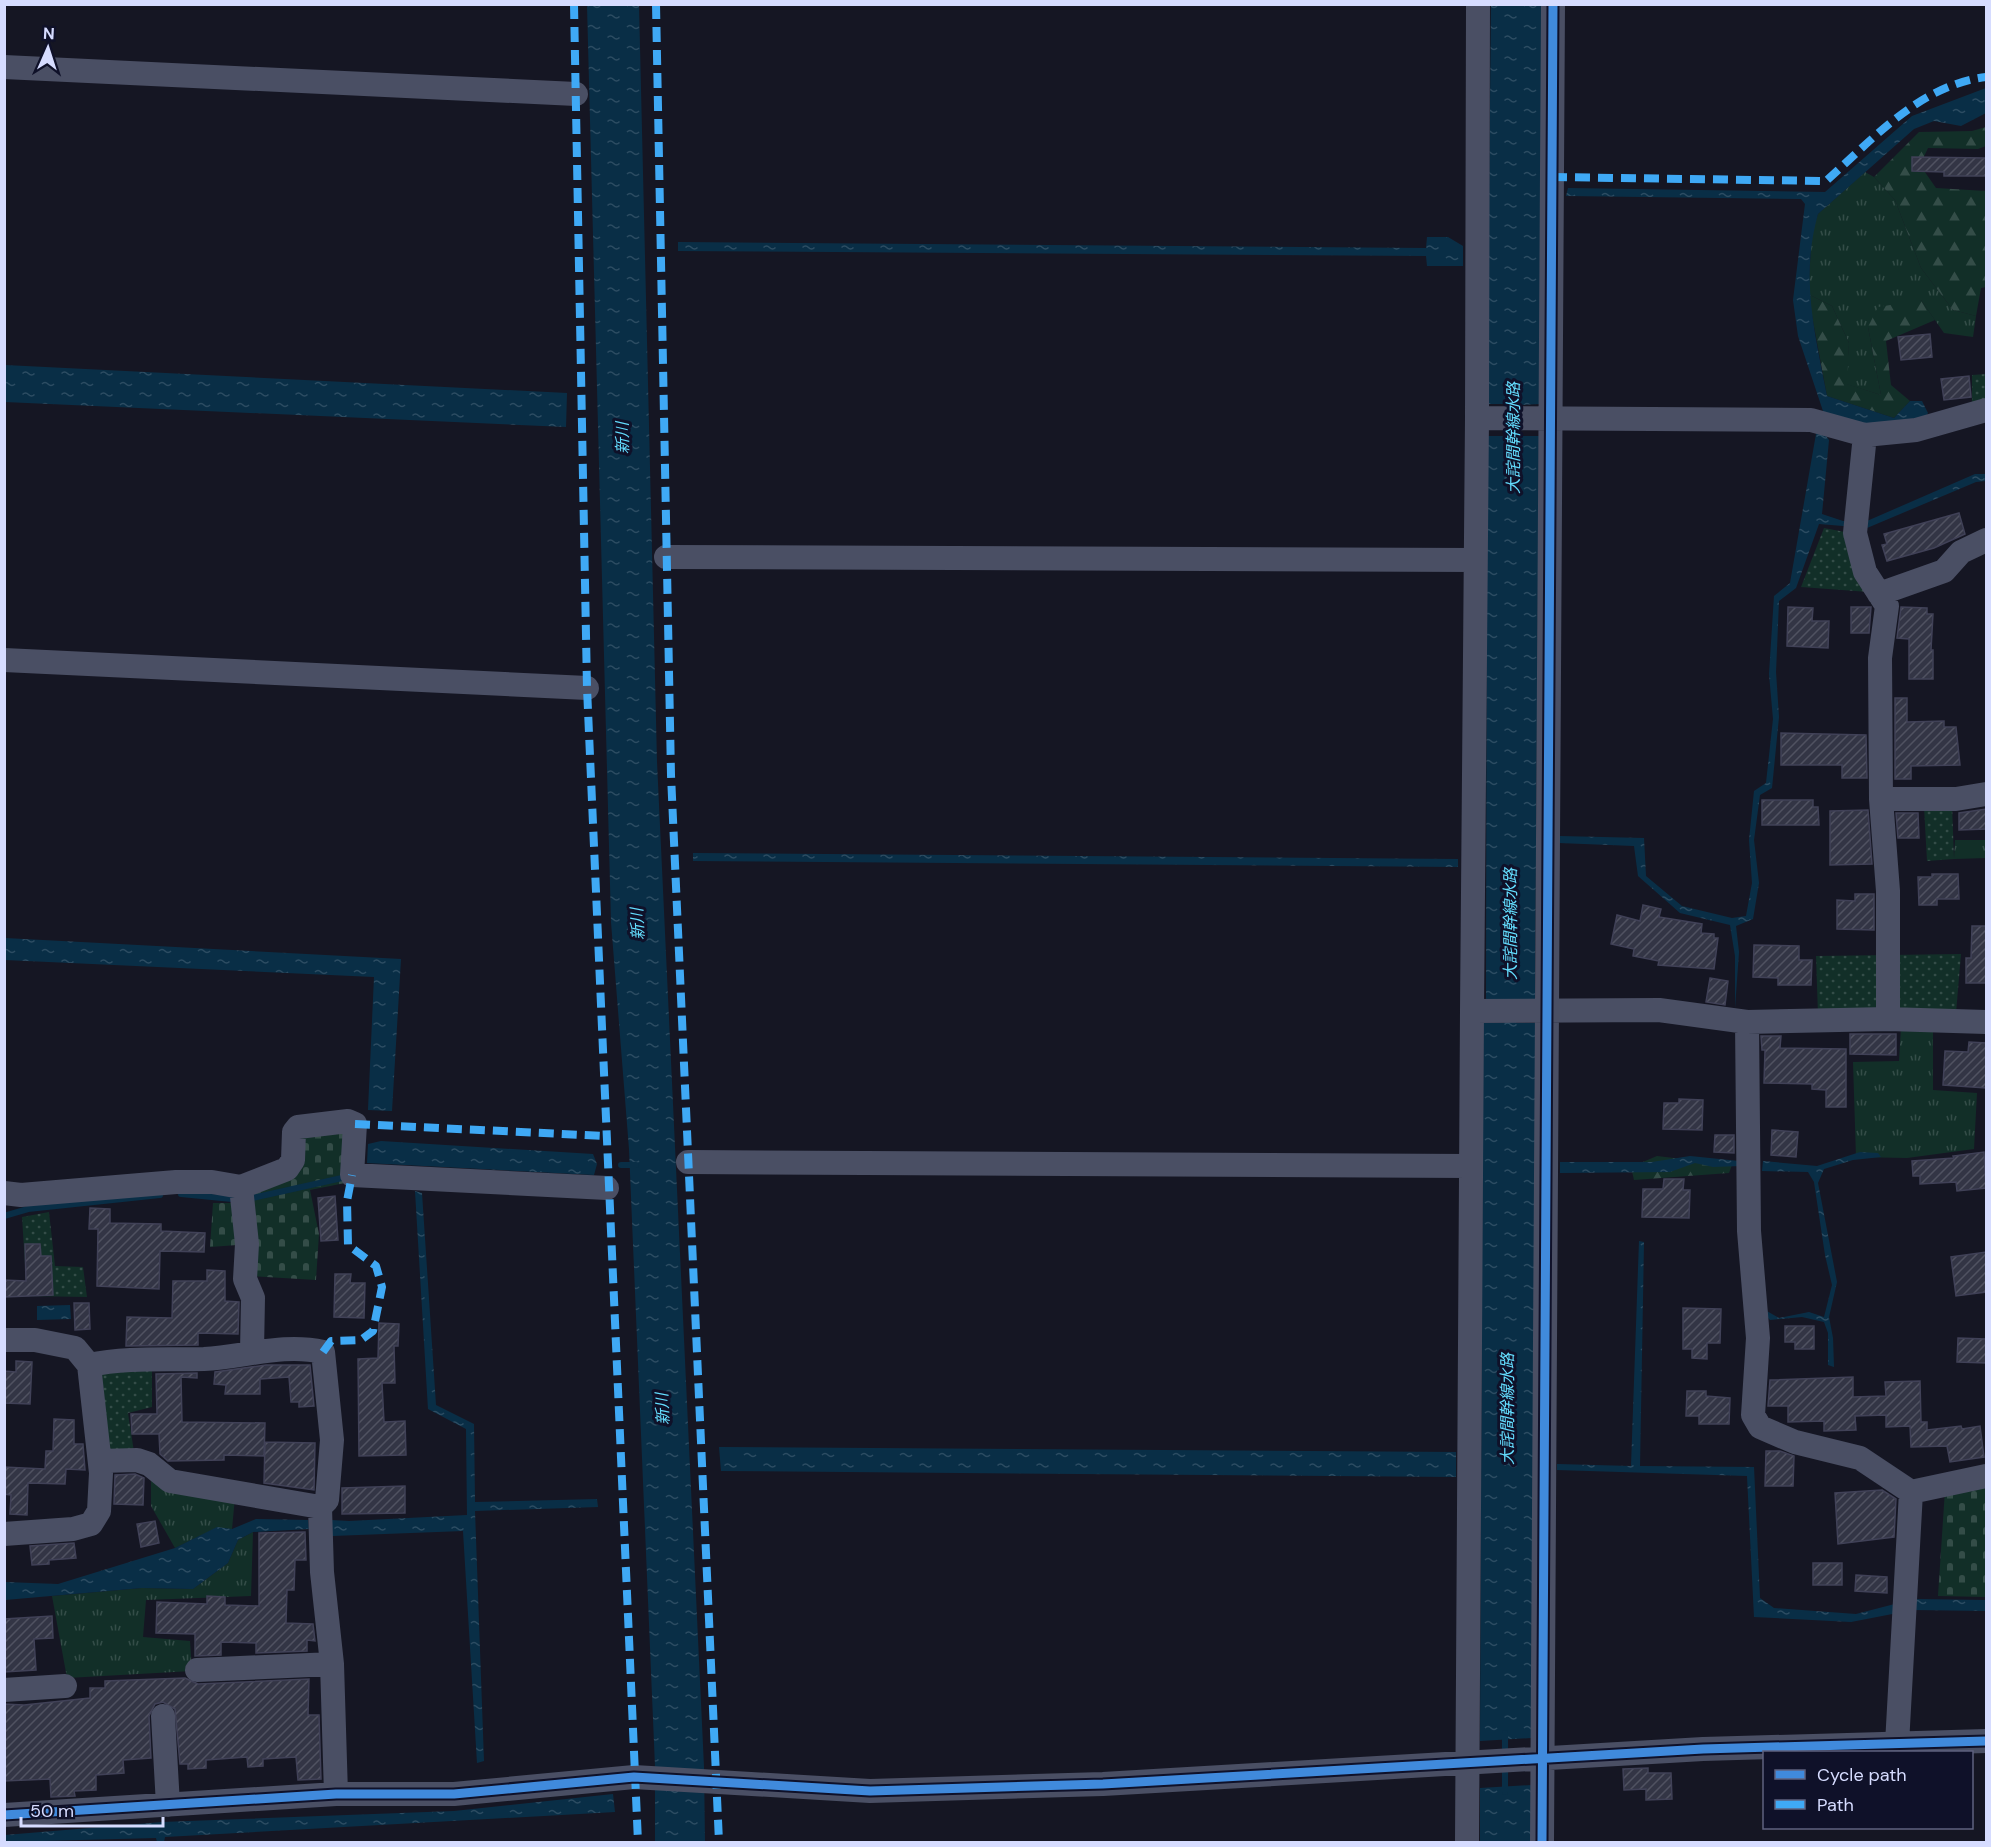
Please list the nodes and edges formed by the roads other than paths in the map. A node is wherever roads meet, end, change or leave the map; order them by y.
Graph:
1 (1478, 4) edge
2 (1553, 4) edge
3 (4, 67) edge
4 (576, 94) dead end
5 (1986, 410) edge
6 (1477, 417) junction
7 (1538, 418) junction
8 (1865, 435) junction
9 (1986, 540) edge
10 (666, 557) dead end
11 (1475, 560) junction
12 (1879, 594) junction
13 (4, 660) edge
14 (587, 688) dead end
15 (1986, 794) edge
16 (1881, 799) junction
17 (1546, 1010) junction
18 (1472, 1011) junction
19 (1888, 1019) junction
20 (1747, 1022) junction
21 (1986, 1022) edge
22 (688, 1162) dead end
23 (1469, 1166) junction
24 (241, 1186) junction
25 (607, 1188) dead end
26 (4, 1193) edge
27 (4, 1340) edge
28 (252, 1351) junction
29 (89, 1365) junction
30 (100, 1461) junction
31 (1986, 1476) edge
32 (1911, 1492) junction
33 (320, 1508) junction
34 (4, 1534) edge
35 (332, 1664) junction
36 (197, 1670) dead end
37 (65, 1686) dead end
38 (4, 1690) edge
39 (163, 1716) dead end
40 (1986, 1741) edge
41 (1897, 1743) junction
42 (1530, 1761) junction
43 (1467, 1764) junction
44 (336, 1794) junction
45 (168, 1805) junction
46 (4, 1815) edge
47 (1467, 1842) edge
48 (1542, 1842) edge

1 - 6 street
2 - 7 street
3 - 4 street
5 - 8 street
6 - 7 street
6 - 11 street
7 - 8 street
7 - 17 street
8 - 12 street
9 - 12 street
10 - 11 street
11 - 18 street
12 - 16 street
13 - 14 street
15 - 16 street
16 - 19 street
17 - 18 street
17 - 20 street
17 - 42 street
18 - 23 street
19 - 20 street
19 - 21 street
20 - 32 street
22 - 23 street
23 - 43 street
24 - 25 street
24 - 26 street
24 - 28 street
27 - 29 street
28 - 29 street
28 - 33 street
29 - 30 street
30 - 33 street
30 - 34 street
31 - 32 street
32 - 41 street
33 - 35 street
35 - 36 street
35 - 44 street
37 - 38 street
39 - 45 street
40 - 41 street
41 - 42 street
42 - 43 street
42 - 48 street
43 - 44 street
43 - 47 street
44 - 45 street
45 - 46 street

